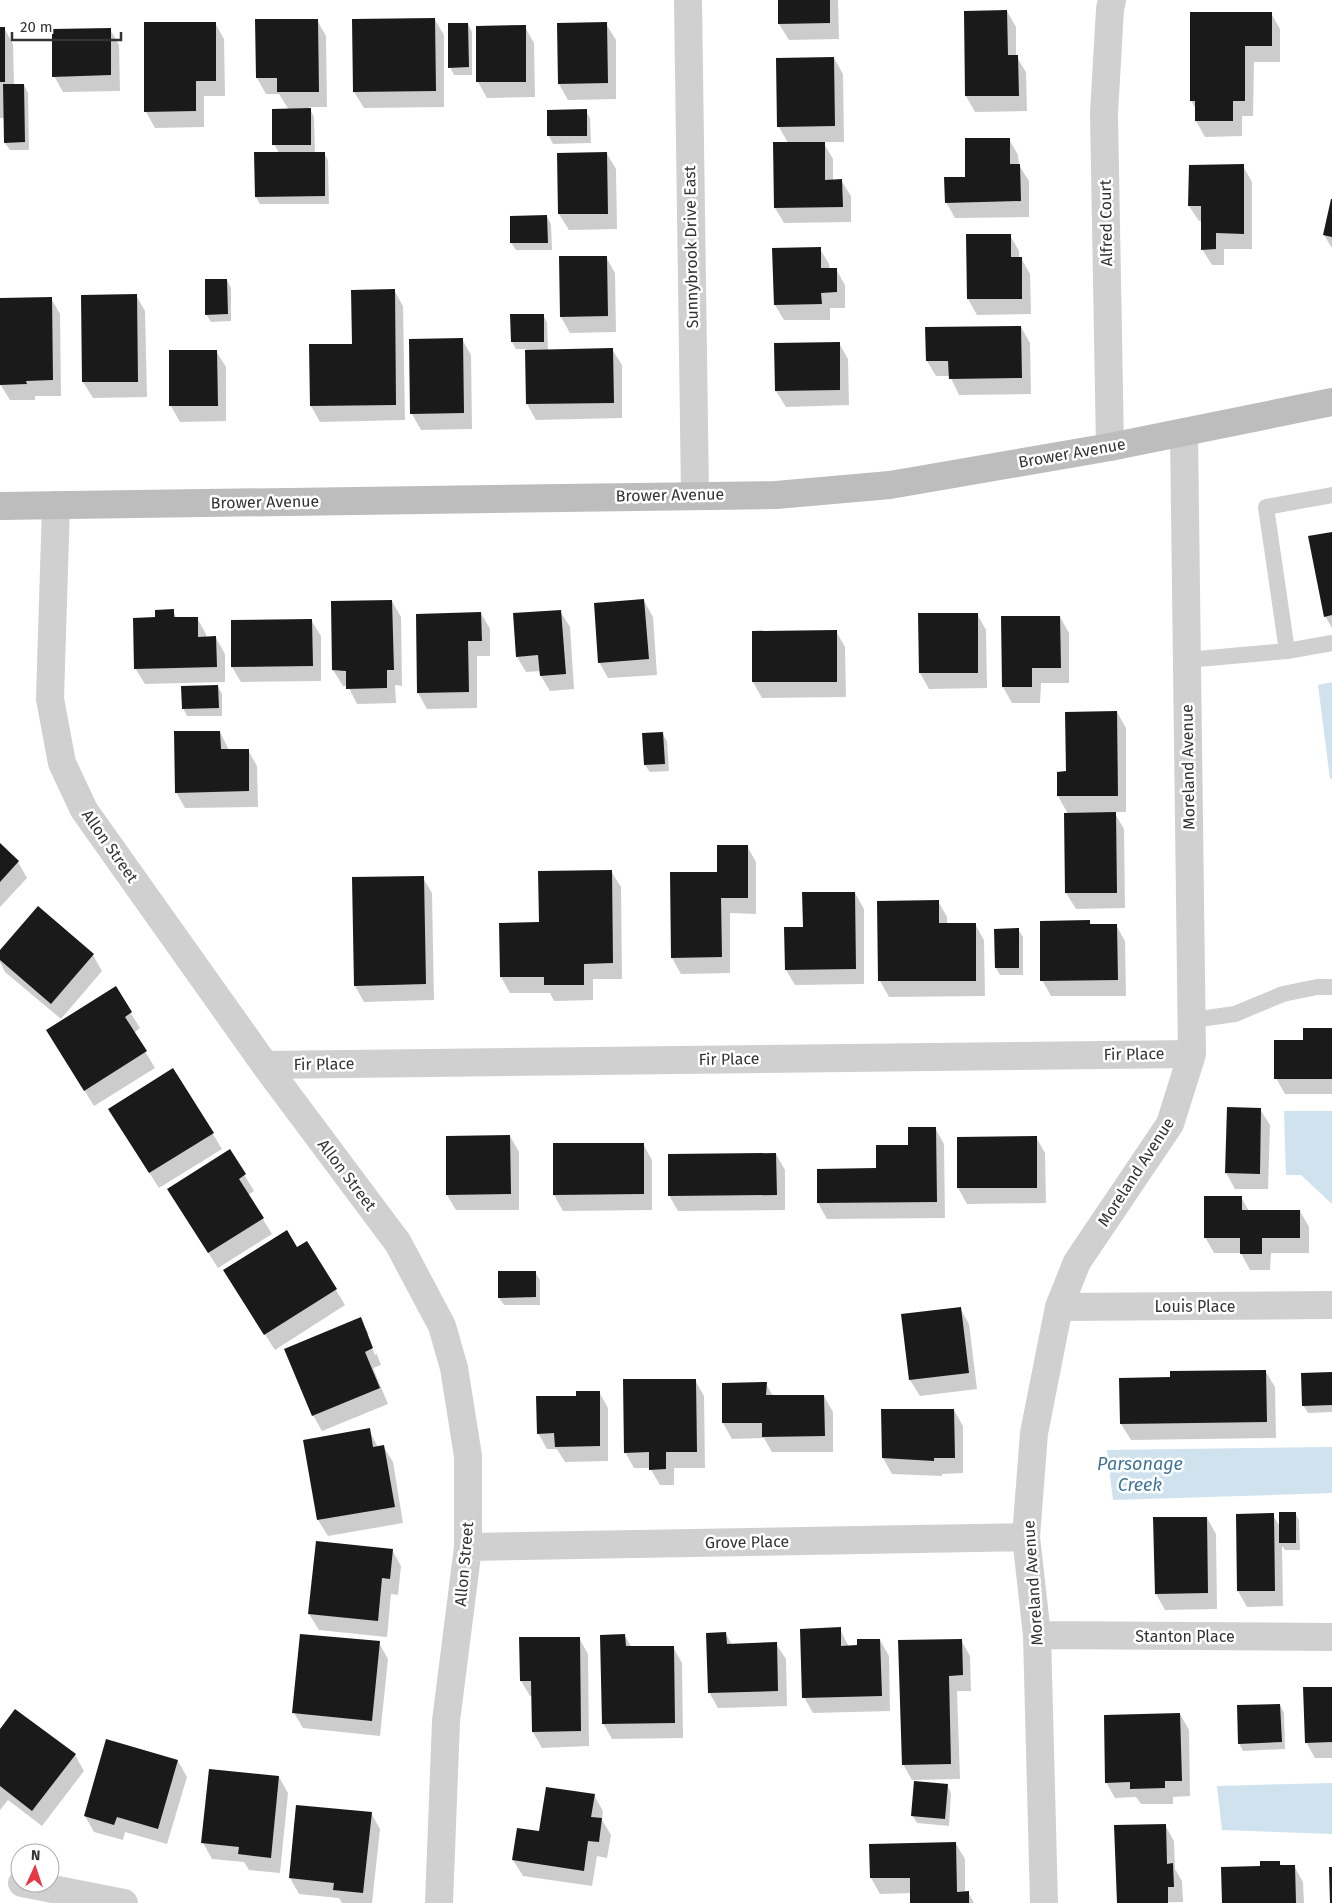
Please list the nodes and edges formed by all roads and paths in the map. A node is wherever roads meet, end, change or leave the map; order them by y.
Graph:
1 (688, 0) edge
2 (1112, 0) edge
3 (1332, 402) edge
4 (1184, 432) junction
5 (1110, 446) junction
6 (695, 494) junction
7 (1332, 495) edge
8 (56, 505) junction
9 (0, 506) edge
10 (1332, 643) edge
11 (1287, 651) junction
12 (1187, 660) junction
13 (1332, 987) edge
14 (1192, 1020) junction
15 (1192, 1054) junction
16 (265, 1065) junction
17 (1332, 1305) edge
18 (1059, 1307) junction
19 (1026, 1537) junction
20 (468, 1547) junction
21 (1037, 1635) junction
22 (1332, 1637) edge
23 (60, 1891) edge
24 (124, 1903) edge
25 (439, 1903) edge
26 (1044, 1903) edge

1 - 6 street, Sunnybrook Drive East
2 - 5 street, Alfred Court
3 - 4 main road, Brower Avenue
4 - 5 main road, Brower Avenue
4 - 12 street, Moreland Avenue
5 - 6 main road, Brower Avenue
6 - 8 main road, Brower Avenue
7 - 11 lane
8 - 9 main road, Brower Avenue
8 - 16 street, Allon Street
10 - 11 lane
11 - 12 lane
12 - 14 street, Moreland Avenue
13 - 14 lane
14 - 15 street, Moreland Avenue
15 - 16 street, Fir Place
15 - 18 street, Moreland Avenue
16 - 20 street, Allon Street
17 - 18 street, Louis Place
18 - 19 street, Moreland Avenue
19 - 20 street, Grove Place
19 - 21 street, Moreland Avenue
20 - 25 street, Allon Street
21 - 22 street, Stanton Place
21 - 26 street, Moreland Avenue
23 - 24 street

